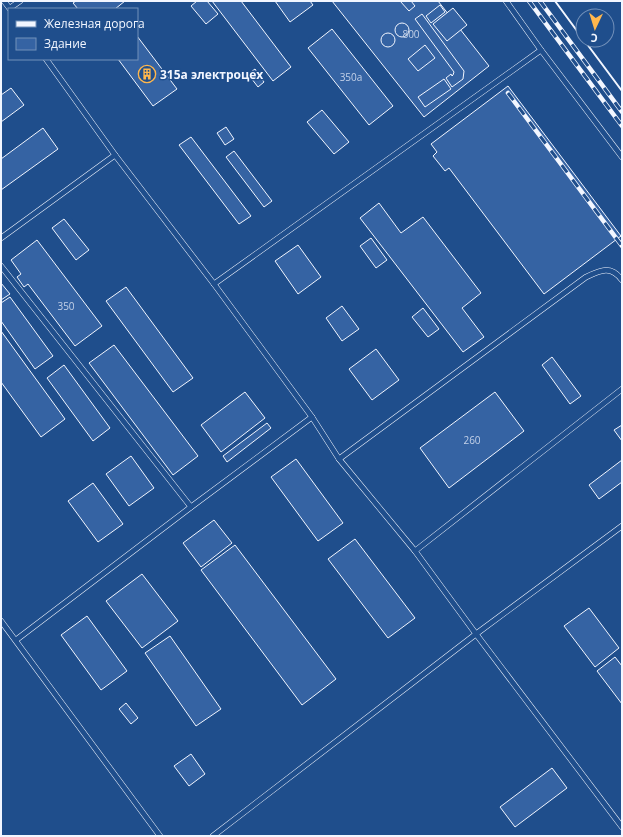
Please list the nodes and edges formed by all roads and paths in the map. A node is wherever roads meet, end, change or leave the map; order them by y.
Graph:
1 (20, 1) edge
2 (506, 1) edge
3 (11, 8) edge
4 (541, 50) junction
5 (47, 60) edge
6 (115, 155) junction
7 (622, 157) edge
8 (1, 238) edge
9 (1, 266) edge
10 (622, 280) edge
11 (214, 284) junction
12 (622, 389) edge
13 (312, 417) junction
14 (339, 460) junction
15 (191, 507) junction
16 (622, 526) edge
17 (415, 551) junction
18 (1, 621) edge
19 (476, 634) junction
20 (16, 640) junction
21 (622, 827) edge
22 (160, 836) edge
23 (213, 836) edge

1 - 3 lane
2 - 4 lane
4 - 7 lane
4 - 11 lane
5 - 6 lane
6 - 8 lane
6 - 11 lane
9 - 15 lane
10 - 14 lane
11 - 13 lane
12 - 17 lane
13 - 14 lane
13 - 15 lane
14 - 17 lane
15 - 20 lane
16 - 19 lane
17 - 19 lane
18 - 20 lane
19 - 21 lane
19 - 23 lane
20 - 22 lane

